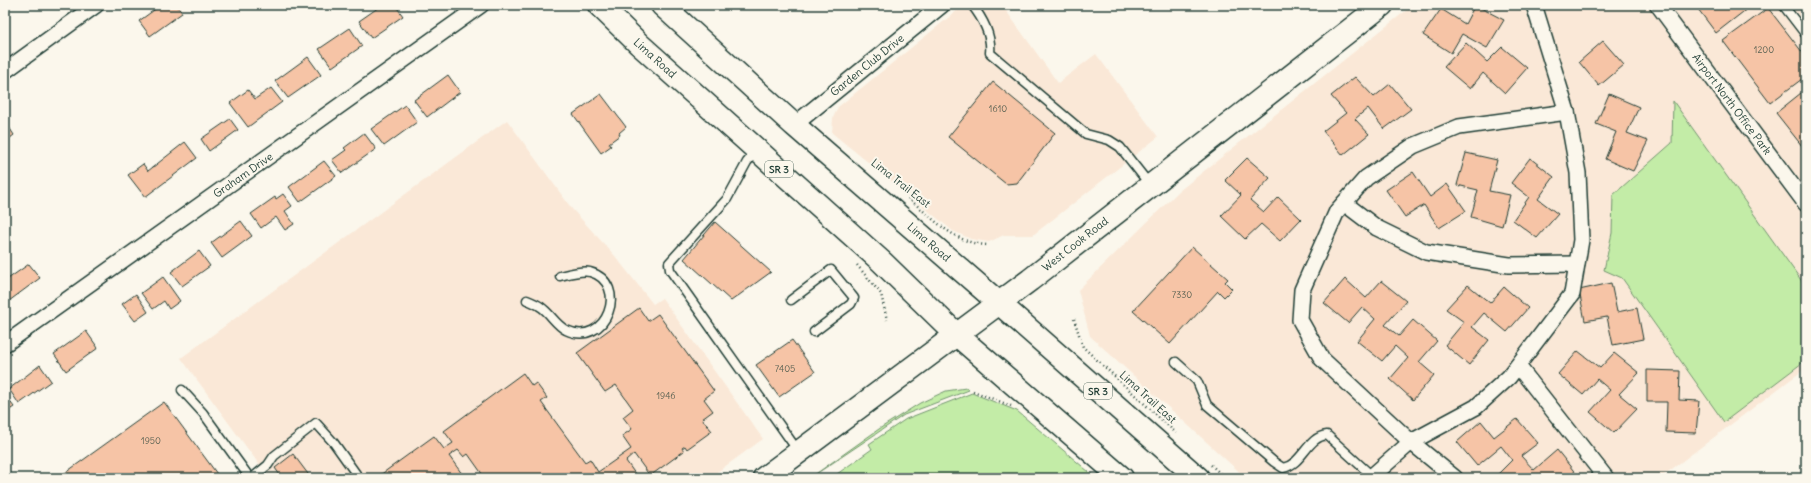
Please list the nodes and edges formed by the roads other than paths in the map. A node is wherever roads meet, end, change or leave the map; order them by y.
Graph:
1 (96, 5) edge
2 (481, 5) edge
3 (599, 5) edge
4 (662, 5) edge
5 (942, 5) edge
6 (972, 5) edge
7 (1382, 5) edge
8 (1658, 5) edge
9 (1784, 5) edge
10 (1536, 6) edge
11 (1806, 36) edge
12 (5, 71) edge
13 (1567, 112) junction
14 (794, 125) junction
15 (758, 149) junction
16 (1151, 186) junction
17 (1803, 196) edge
18 (1344, 203) junction
19 (1577, 264) junction
20 (560, 276) dead end
21 (527, 300) dead end
22 (791, 300) dead end
23 (999, 302) junction
24 (814, 332) dead end
25 (957, 335) junction
26 (5, 344) edge
27 (1176, 362) dead end
28 (1518, 366) junction
29 (182, 390) dead end
30 (1411, 442) junction
31 (799, 452) junction
32 (1203, 470) edge
33 (1371, 477) edge
34 (251, 478) edge
35 (359, 478) edge
36 (764, 478) edge
37 (1122, 478) edge
38 (1455, 478) edge
39 (1606, 478) edge

1 - 12 street
2 - 26 street, Graham Drive
3 - 15 main road, Lima Road / SR 3
4 - 14 main road, Lima Road / SR 3
5 - 14 street, Garden Club Drive
6 - 16 lane
7 - 16 main road, West Cook Road
8 - 17 street, Airport North Office Park
9 - 11 lane
10 - 13 street
13 - 18 street
13 - 19 street
14 - 23 main road, Lima Road / SR 3
15 - 25 main road, Lima Road / SR 3
15 - 31 lane
16 - 23 main road, West Cook Road
18 - 19 street
18 - 30 street
19 - 28 street
20 - 21 lane
22 - 24 lane
23 - 25 main road, West Cook Road
23 - 32 main road, Lima Road / SR 3
25 - 31 main road, West Cook Road
25 - 37 main road, Lima Road / SR 3
27 - 33 lane
28 - 30 street
28 - 39 street
29 - 34 lane
30 - 33 street
30 - 38 street
31 - 36 main road, West Cook Road
34 - 35 lane

